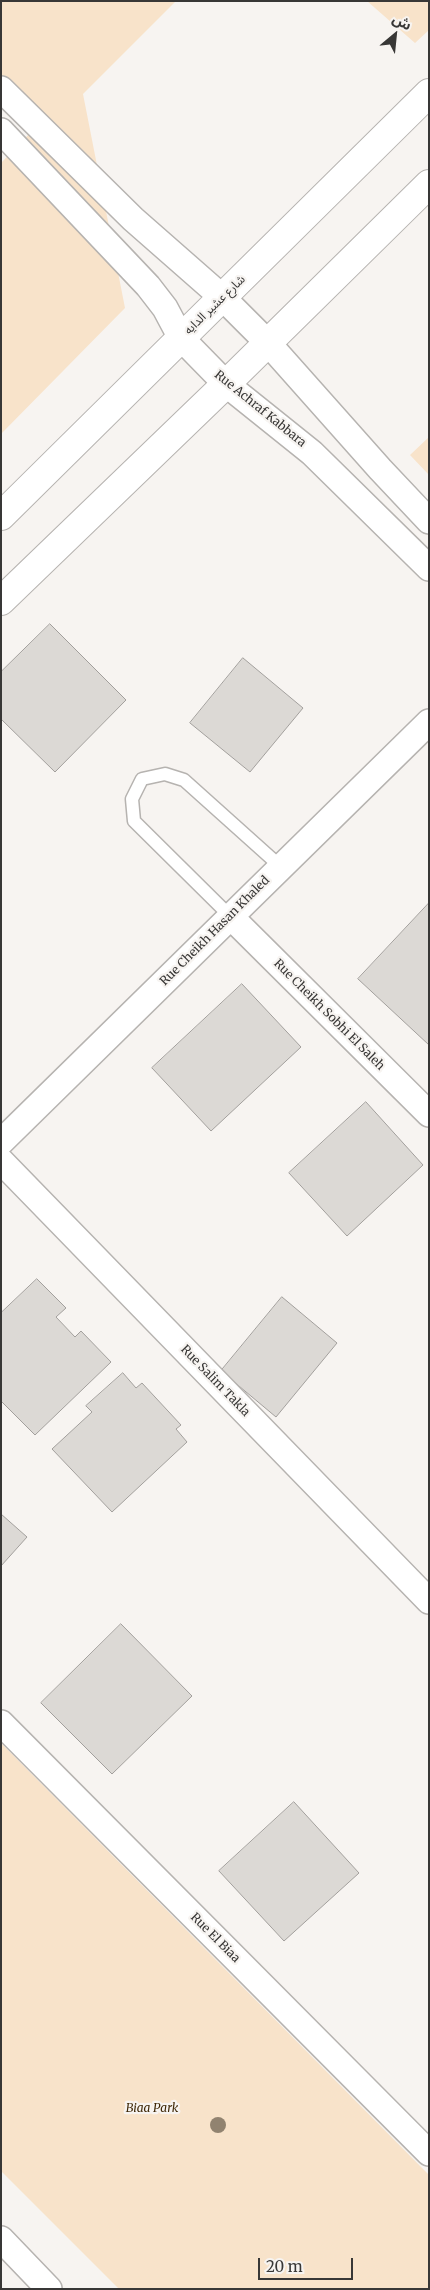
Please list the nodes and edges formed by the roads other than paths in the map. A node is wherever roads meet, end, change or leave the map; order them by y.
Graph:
1 (1, 89) edge
2 (429, 93) edge
3 (1, 131) edge
4 (429, 184) edge
5 (223, 298) junction
6 (181, 338) junction
7 (268, 343) junction
8 (226, 384) junction
9 (1, 516) edge
10 (429, 520) edge
11 (429, 568) edge
12 (1, 601) edge
13 (429, 722) edge
14 (281, 867) junction
15 (230, 916) junction
16 (429, 1114) edge
17 (1, 1142) edge
18 (1, 1161) edge
19 (429, 1601) edge
20 (1, 1723) edge
21 (429, 2153) edge
22 (1, 2239) edge
23 (50, 2289) edge

1 - 5 street
2 - 5 street, شارع عشير الدايه
3 - 6 street, Rue Achraf Kabbara
4 - 7 street
5 - 6 street, شارع عشير الدايه
5 - 7 street
6 - 8 street, Rue Achraf Kabbara
6 - 9 street, شارع عشير الدايه
7 - 8 street
7 - 10 street
8 - 11 street, Rue Achraf Kabbara
8 - 12 street
13 - 14 street, Rue Cheikh Hasan Khaled
14 - 15 street, Rue Cheikh Hasan Khaled
14 - 15 lane
15 - 16 street, Rue Cheikh Sobhi El Saleh
15 - 17 street, Rue Cheikh Hasan Khaled
18 - 19 street, Rue Salim Takla
20 - 21 street, Rue El Biaa
22 - 23 street

